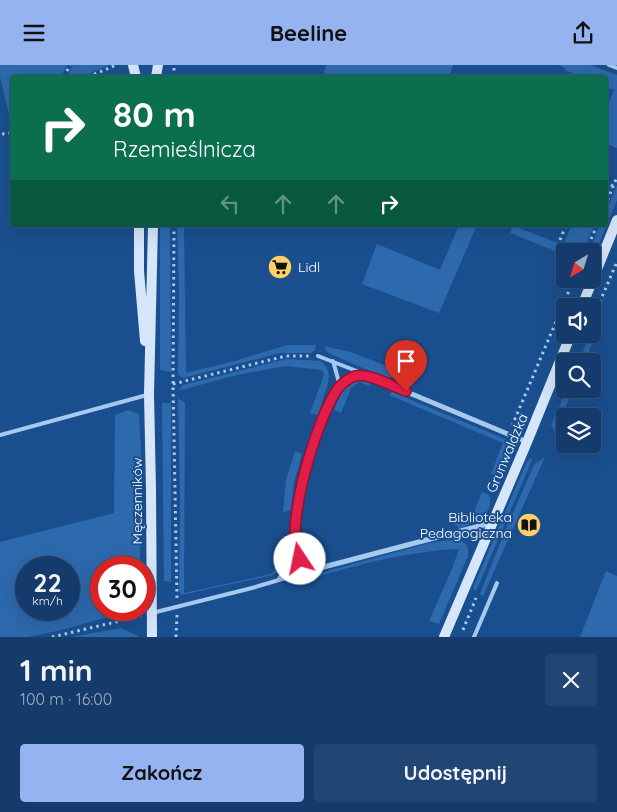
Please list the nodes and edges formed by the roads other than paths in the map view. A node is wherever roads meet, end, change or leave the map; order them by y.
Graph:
1 (609, 65) edge
2 (617, 68) edge
3 (617, 220) edge
4 (139, 227) edge
5 (154, 227) edge
6 (585, 298) edge
7 (567, 343) edge
8 (318, 356) road end
9 (333, 361) junction
10 (371, 377) junction
11 (340, 386) junction
12 (149, 394) junction
13 (0, 435) edge
14 (527, 442) junction
15 (492, 523) junction
16 (295, 541) junction
17 (152, 556) edge
18 (316, 569) junction
19 (279, 579) junction
20 (497, 583) dead end
21 (155, 612) edge
22 (152, 621) edge
23 (152, 637) edge
24 (444, 637) edge
25 (474, 637) edge

1 - 2 lane
3 - 6 main road
4 - 12 main road, Męczenników
5 - 12 main road, Męczenników
7 - 14 main road, Grunwaldzka
8 - 9 lane
9 - 10 lane
9 - 11 lane
10 - 11 street
10 - 14 street
11 - 16 street
12 - 13 lane
12 - 17 main road, Męczenników
14 - 15 main road, Grunwaldzka
15 - 18 street
15 - 24 main road, Grunwaldzka
16 - 18 street
16 - 19 lane
18 - 19 lane
19 - 21 lane
20 - 25 lane
22 - 23 main road, Męczenników

